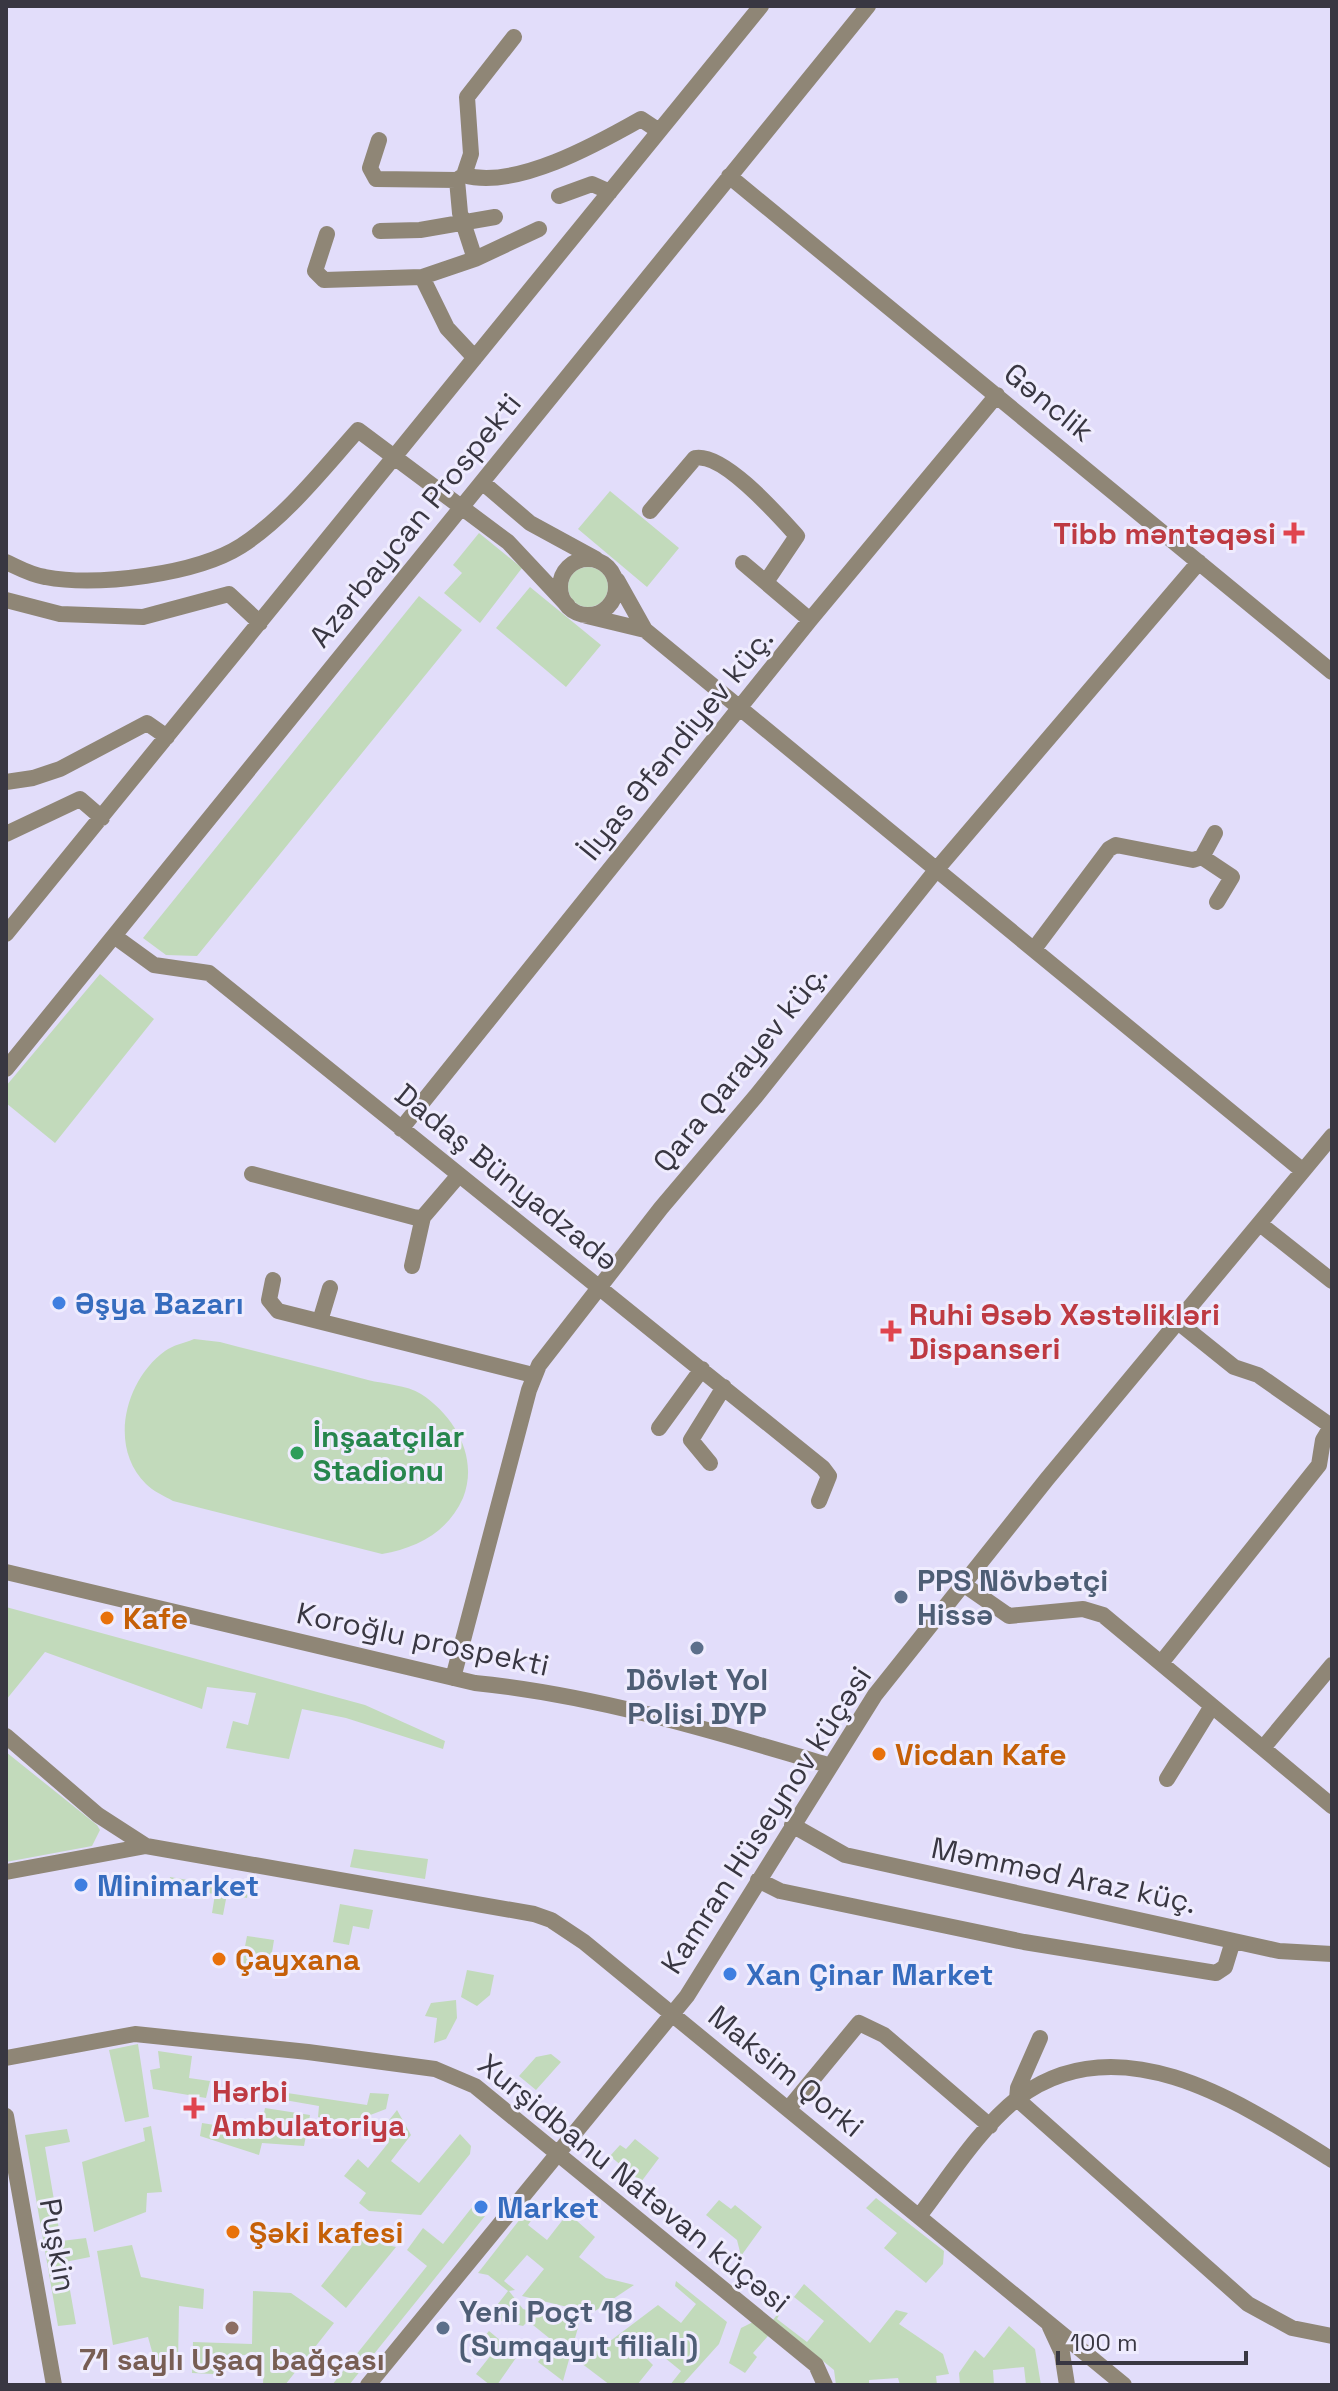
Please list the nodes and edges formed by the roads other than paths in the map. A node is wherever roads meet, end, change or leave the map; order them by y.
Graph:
1 (761, 6) edge
2 (868, 6) edge
3 (514, 37) dead end
4 (659, 131) junction
5 (379, 140) dead end
6 (729, 176) junction
7 (461, 177) junction
8 (610, 192) junction
9 (559, 196) dead end
10 (495, 217) dead end
11 (464, 223) junction
12 (539, 229) dead end
13 (380, 231) dead end
14 (327, 234) dead end
15 (475, 259) junction
16 (422, 277) junction
17 (475, 358) junction
18 (997, 395) junction
19 (395, 459) junction
20 (482, 482) junction
21 (459, 509) junction
22 (650, 511) dead end
23 (601, 561) junction
24 (6, 562) edge
25 (1199, 562) junction
26 (743, 563) dead end
27 (614, 575) junction
28 (766, 582) junction
29 (6, 600) edge
30 (573, 609) junction
31 (810, 620) junction
32 (260, 623) junction
33 (645, 630) junction
34 (1332, 672) edge
35 (740, 708) junction
36 (167, 737) junction
37 (6, 782) edge
38 (102, 818) junction
39 (1215, 833) dead end
40 (6, 834) edge
41 (1202, 857) junction
42 (937, 869) junction
43 (1217, 902) dead end
44 (6, 934) edge
45 (114, 936) junction
46 (1034, 949) junction
47 (6, 1069) edge
48 (401, 1129) junction
49 (1332, 1136) edge
50 (1303, 1171) junction
51 (252, 1174) dead end
52 (459, 1175) junction
53 (423, 1217) junction
54 (1260, 1224) junction
55 (412, 1266) dead end
56 (273, 1280) dead end
57 (1332, 1281) edge
58 (600, 1287) junction
59 (330, 1288) dead end
60 (320, 1321) junction
61 (1178, 1322) junction
62 (702, 1369) junction
63 (533, 1375) junction
64 (724, 1387) junction
65 (1332, 1426) edge
66 (659, 1428) dead end
67 (710, 1463) dead end
68 (819, 1501) dead end
69 (6, 1572) edge
70 (963, 1584) junction
71 (1161, 1663) junction
72 (1332, 1665) edge
73 (453, 1678) junction
74 (1212, 1706) junction
75 (6, 1736) edge
76 (1263, 1748) junction
77 (828, 1765) junction
78 (1167, 1779) dead end
79 (1332, 1806) edge
80 (98, 1815) junction
81 (792, 1825) junction
82 (146, 1846) junction
83 (91, 1854) junction
84 (6, 1872) edge
85 (758, 1880) junction
86 (1233, 1941) junction
87 (1332, 1954) edge
88 (672, 2015) junction
89 (1040, 2038) dead end
90 (6, 2058) edge
91 (1017, 2099) junction
92 (789, 2108) junction
93 (6, 2116) edge
94 (990, 2126) junction
95 (557, 2154) junction
96 (1332, 2160) edge
97 (920, 2215) junction
98 (1042, 2316) junction
99 (1332, 2336) edge
100 (1102, 2366) junction
101 (54, 2385) edge
102 (368, 2385) edge
103 (825, 2385) edge
104 (1067, 2385) edge
105 (1124, 2385) edge

1 - 4 street
2 - 6 street, Azərbaycan Prospekti
3 - 7 street
4 - 7 street
4 - 8 street
5 - 7 street
6 - 18 street, Gənclik
6 - 20 street, Azərbaycan Prospekti
7 - 11 street
8 - 9 street
8 - 17 street
10 - 11 street
11 - 13 street
11 - 15 street
12 - 15 street
14 - 16 street
15 - 16 street
16 - 17 street
17 - 19 street
18 - 25 street, Gənclik
18 - 31 street, İlyas Əfəndiyev küç.
19 - 21 street
19 - 24 street
19 - 32 street
20 - 21 street, Azərbaycan Prospekti
20 - 23 street
21 - 30 street
21 - 45 street, Azərbaycan Prospekti
22 - 28 street
23 - 27 street
23 - 30 street
25 - 34 street, Gənclik
25 - 42 street, Qara Qarayev küç.
26 - 28 street
27 - 30 street
27 - 33 street
28 - 31 street
29 - 32 street
30 - 33 street
31 - 35 street, İlyas Əfəndiyev küç.
32 - 36 street
33 - 35 street
35 - 42 street
35 - 48 street, İlyas Əfəndiyev küç.
36 - 37 street
36 - 38 street
38 - 40 street
38 - 44 street
39 - 41 street
41 - 43 street
41 - 46 street
42 - 46 street
42 - 58 street, Qara Qarayev küç.
45 - 47 street, Azərbaycan Prospekti
45 - 48 street, Dadaş Bünyadzadə
46 - 50 street
48 - 52 street, Dadaş Bünyadzadə
49 - 50 street, Kamran Hüseynov küçəsi
50 - 54 street, Kamran Hüseynov küçəsi
51 - 53 street
52 - 53 street
52 - 58 street, Dadaş Bünyadzadə
53 - 55 street
54 - 57 street
54 - 61 street, Kamran Hüseynov küçəsi
56 - 60 street
58 - 62 street, Dadaş Bünyadzadə
58 - 63 street, Qara Qarayev küç.
59 - 60 street
60 - 63 street
61 - 65 street
61 - 70 street, Kamran Hüseynov küçəsi
62 - 64 street, Dadaş Bünyadzadə
62 - 66 street
63 - 73 street, Qara Qarayev küç.
64 - 67 street
64 - 68 street, Dadaş Bünyadzadə
65 - 71 street
69 - 73 street, Koroğlu prospekti
70 - 71 street
70 - 77 street, Kamran Hüseynov küçəsi
71 - 74 street
72 - 76 street
73 - 77 street, Koroğlu prospekti
74 - 76 street
74 - 78 street
75 - 80 street
76 - 79 street
77 - 81 street, Kamran Hüseynov küçəsi
80 - 82 street
80 - 83 street
81 - 85 street, Kamran Hüseynov küçəsi
81 - 86 street, Məmməd Araz küç.
82 - 83 street
82 - 88 street, Maksim Qorki
83 - 84 street
85 - 86 street
85 - 88 street, Kamran Hüseynov küçəsi
86 - 87 street, Məmməd Araz küç.
88 - 92 street, Maksim Qorki
88 - 95 street, Kamran Hüseynov küçəsi
89 - 91 street
90 - 95 street, Xurşidbanu Natəvan küçəsi
91 - 94 street
91 - 96 street
91 - 99 street
92 - 94 street
92 - 97 street, Maksim Qorki
93 - 101 street, Puşkin
94 - 97 street
95 - 102 street, Kamran Hüseynov küçəsi
95 - 103 street, Xurşidbanu Natəvan küçəsi
97 - 98 street, Maksim Qorki
98 - 100 street, Maksim Qorki
98 - 104 street
100 - 104 street
100 - 105 street, Maksim Qorki

